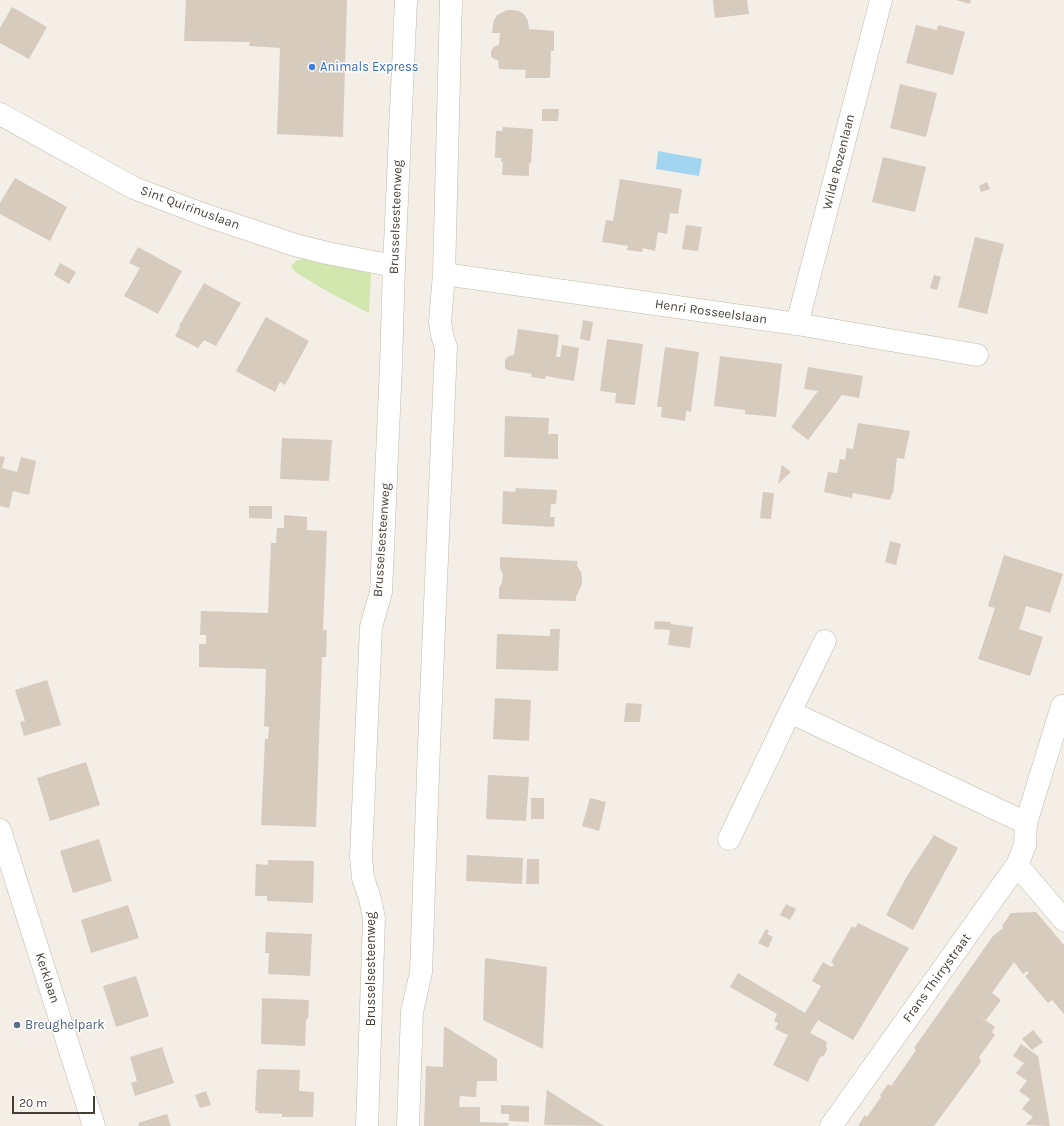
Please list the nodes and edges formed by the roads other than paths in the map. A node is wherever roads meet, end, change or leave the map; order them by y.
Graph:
1 (406, 0) edge
2 (451, 0) edge
3 (881, 0) edge
4 (0, 114) edge
5 (394, 266) junction
6 (444, 274) junction
7 (797, 324) junction
8 (976, 355) dead end
9 (825, 641) dead end
10 (1062, 706) dead end
11 (790, 712) junction
12 (1026, 823) junction
13 (0, 832) edge
14 (728, 839) dead end
15 (1017, 865) junction
16 (1064, 920) edge
17 (94, 1126) edge
18 (368, 1126) edge
19 (408, 1126) edge
20 (831, 1126) edge

1 - 5 street, Brusselsesteenweg
2 - 6 street
3 - 7 street, Wilde Rozenlaan
4 - 5 street, Sint Quirinuslaan
5 - 18 street, Brusselsesteenweg
6 - 7 street, Henri Rosseelslaan
6 - 19 street
7 - 8 street, Henri Rosseelslaan
9 - 11 street
10 - 12 street, Frans Thirrystraat
11 - 12 street
11 - 14 street
12 - 15 street, Frans Thirrystraat
13 - 17 street, Kerklaan
15 - 16 street
15 - 20 street, Frans Thirrystraat

